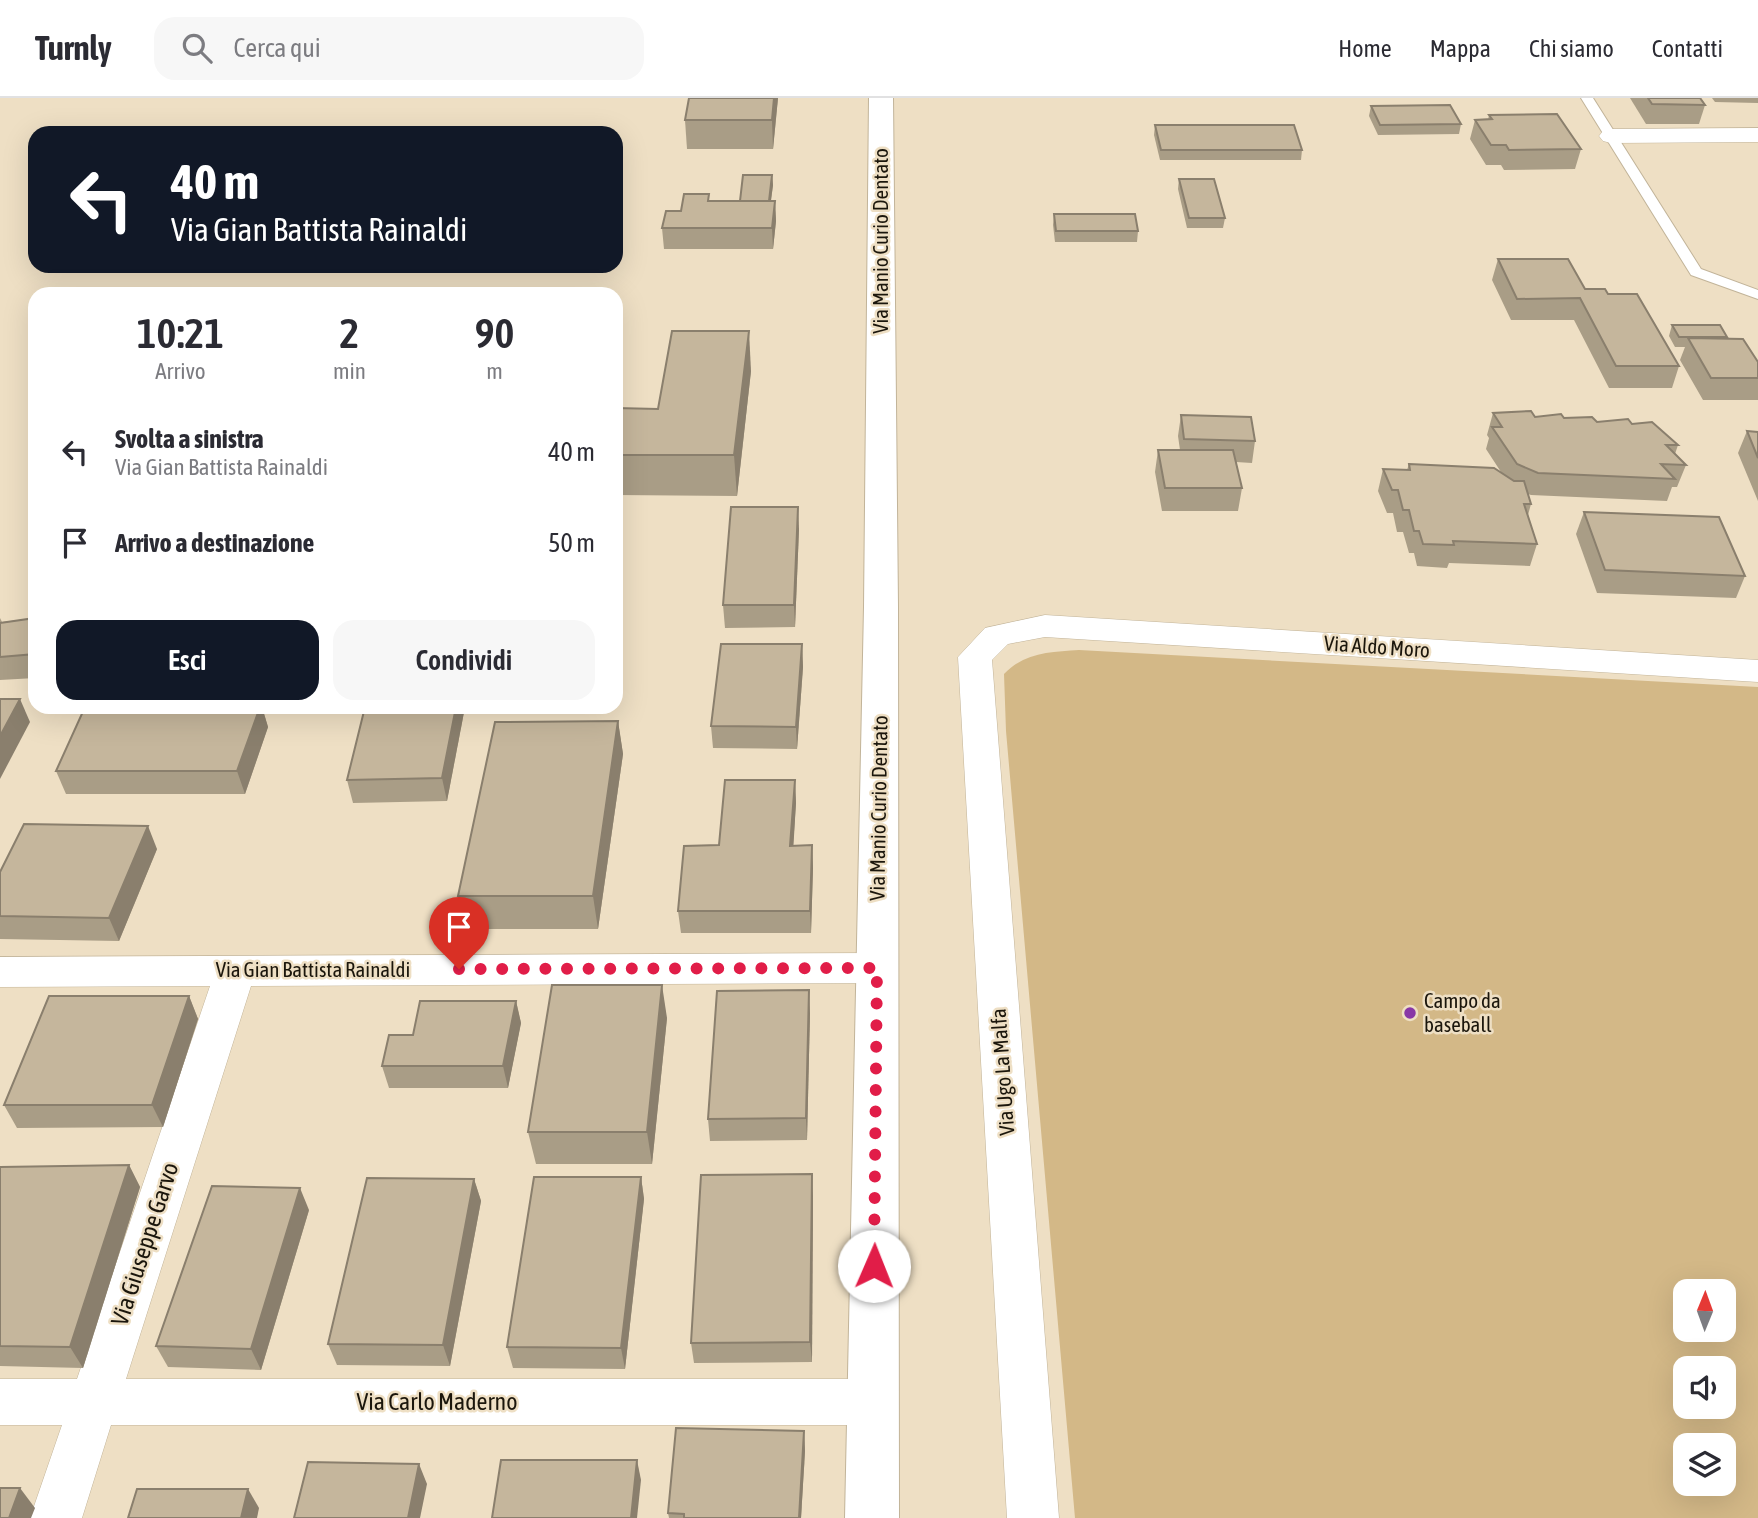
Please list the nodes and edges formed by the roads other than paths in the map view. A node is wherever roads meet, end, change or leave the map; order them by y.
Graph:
1 (881, 98) edge
2 (1587, 98) edge
3 (1758, 135) edge
4 (1611, 136) junction
5 (1758, 295) edge
6 (997, 636) joint
7 (1758, 671) edge
8 (877, 968) junction
9 (236, 970) junction
10 (0, 972) edge
11 (0, 1402) edge
12 (93, 1402) junction
13 (873, 1402) junction
14 (56, 1518) edge
15 (872, 1518) edge
16 (1033, 1518) edge

1 - 8 main road, Via Manio Curio Dentato
2 - 4 lane
3 - 4 street
4 - 5 lane
6 - 7 street, Via Aldo Moro
6 - 16 street, Via Ugo La Malfa
8 - 9 street, Via Gian Battista Rainaldi
8 - 13 main road, Via Manio Curio Dentato
9 - 10 street, Via Gian Battista Rainaldi
9 - 12 street, Via Giuseppe Garvo
11 - 12 street, Via Carlo Maderno
12 - 13 street, Via Carlo Maderno
12 - 14 street, Via Giuseppe Garvo
13 - 15 main road, Via Manio Curio Dentato

